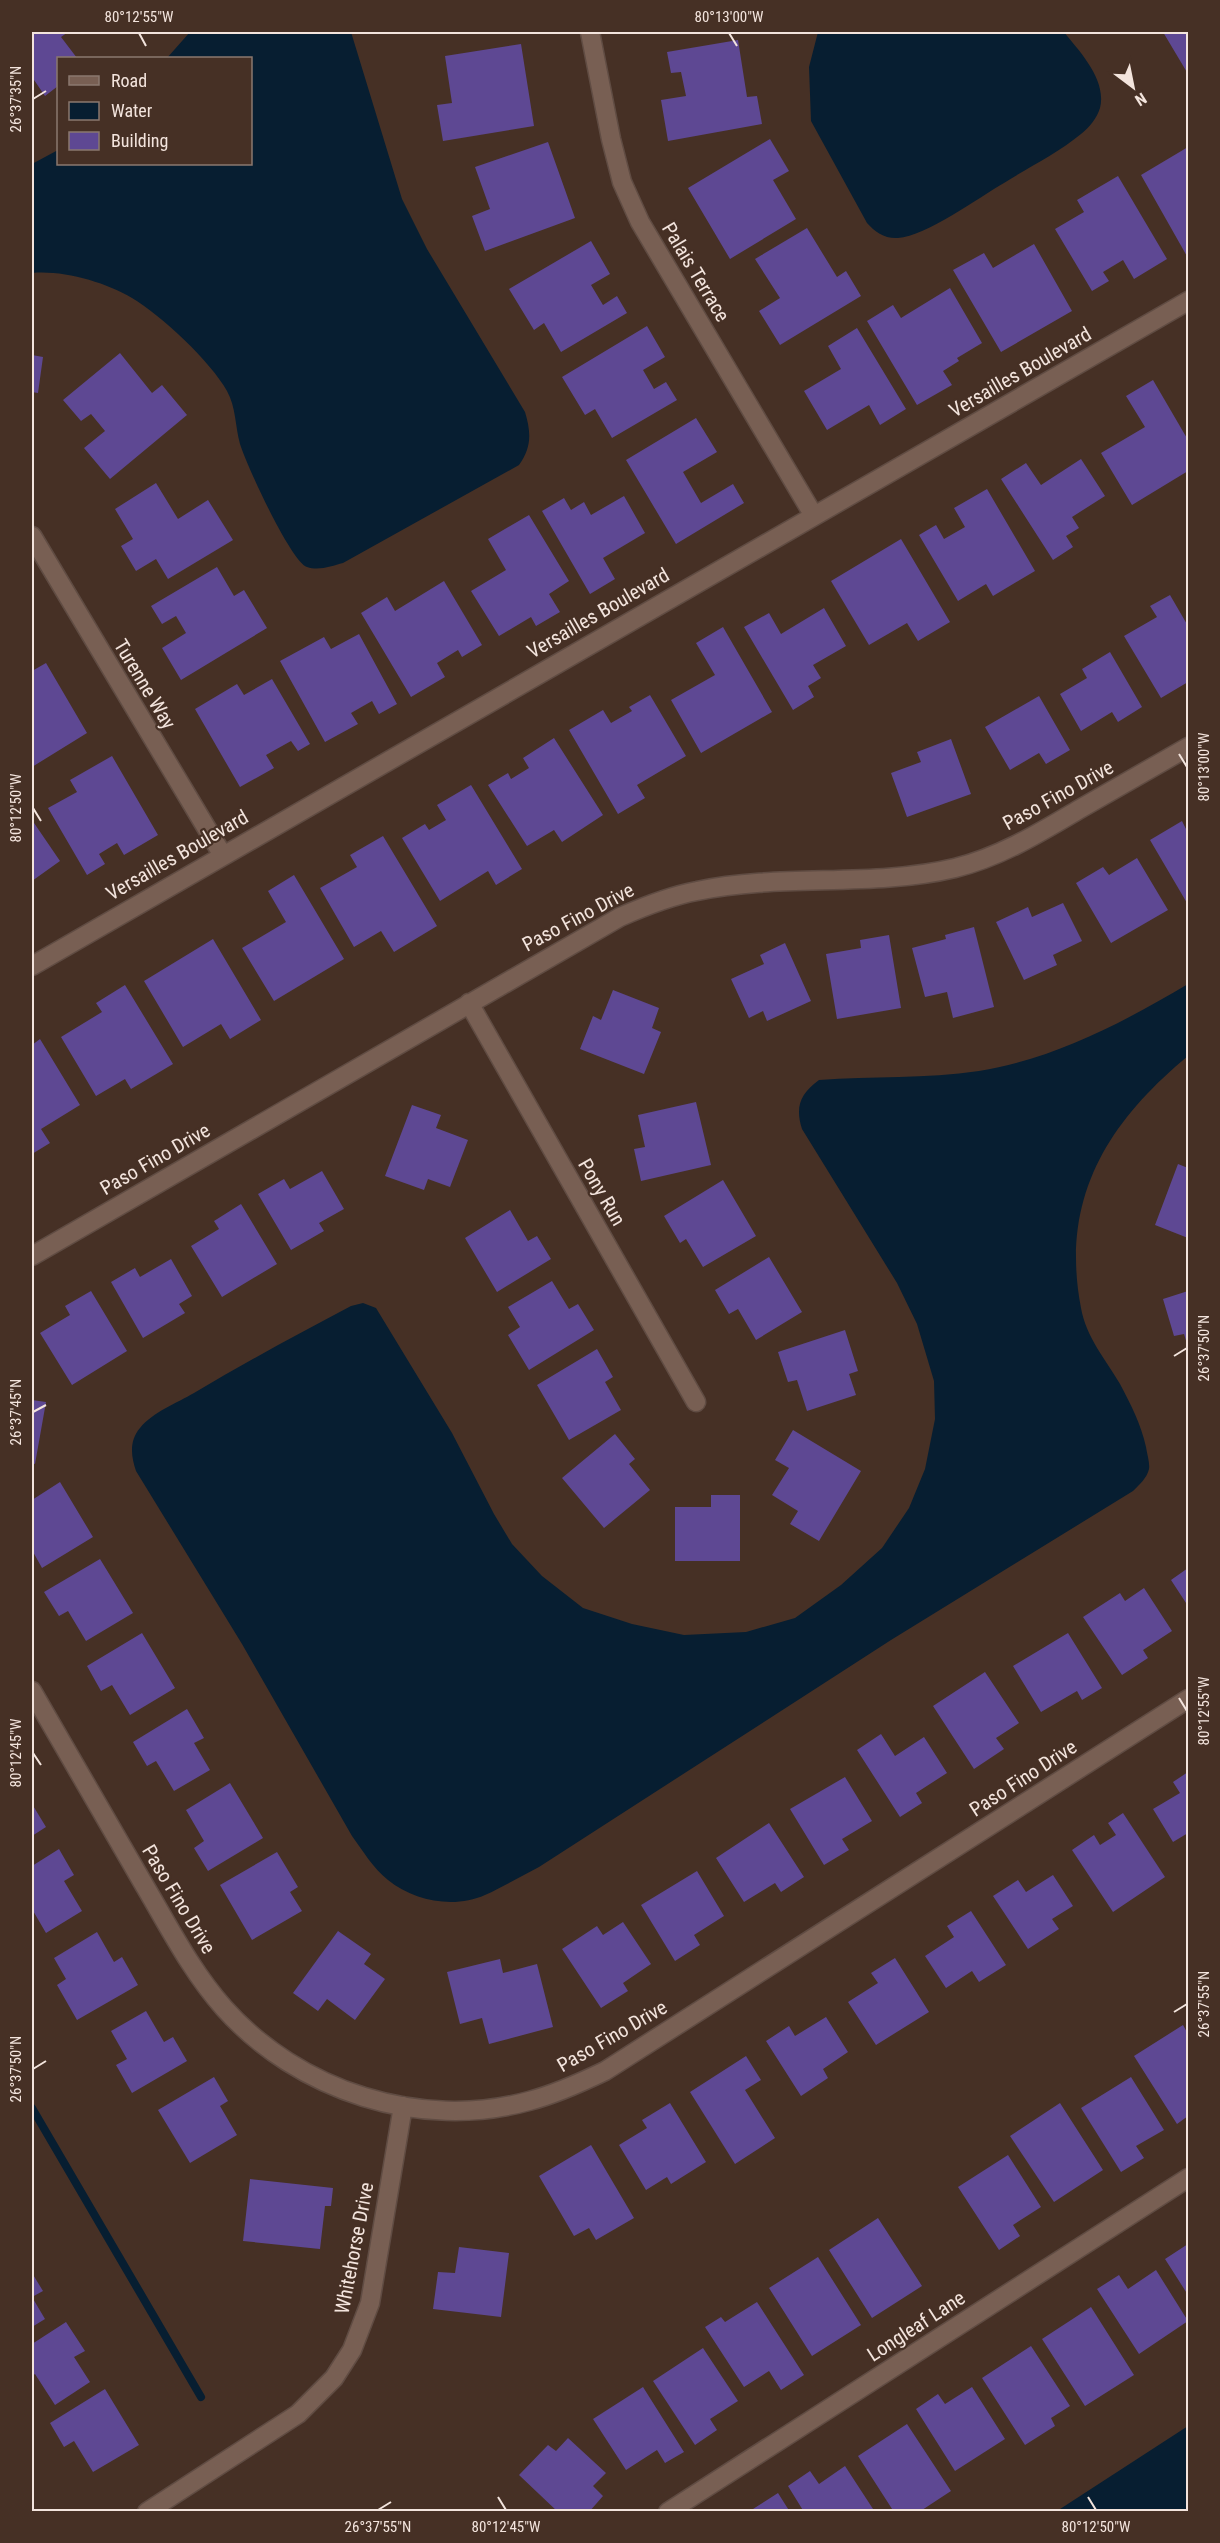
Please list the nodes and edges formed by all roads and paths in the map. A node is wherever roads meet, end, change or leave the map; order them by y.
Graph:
1 (590, 32) edge
2 (1188, 302) edge
3 (814, 516) junction
4 (32, 536) edge
5 (1188, 747) edge
6 (222, 854) junction
7 (32, 966) edge
8 (469, 1003) junction
9 (32, 1256) edge
10 (696, 1402) dead end
11 (32, 1691) edge
12 (1188, 1699) edge
13 (403, 2106) junction
14 (1188, 2178) edge
15 (147, 2511) edge
16 (668, 2511) edge

1 - 3 street, Palais Terrace
2 - 3 street, Versailles Boulevard
3 - 6 street, Versailles Boulevard
4 - 6 street, Turenne Way
5 - 8 street, Paso Fino Drive
6 - 7 street, Versailles Boulevard
8 - 9 street, Paso Fino Drive
8 - 10 street, Pony Run
11 - 13 street, Paso Fino Drive
12 - 13 street, Paso Fino Drive
13 - 15 street, Whitehorse Drive
14 - 16 street, Longleaf Lane

